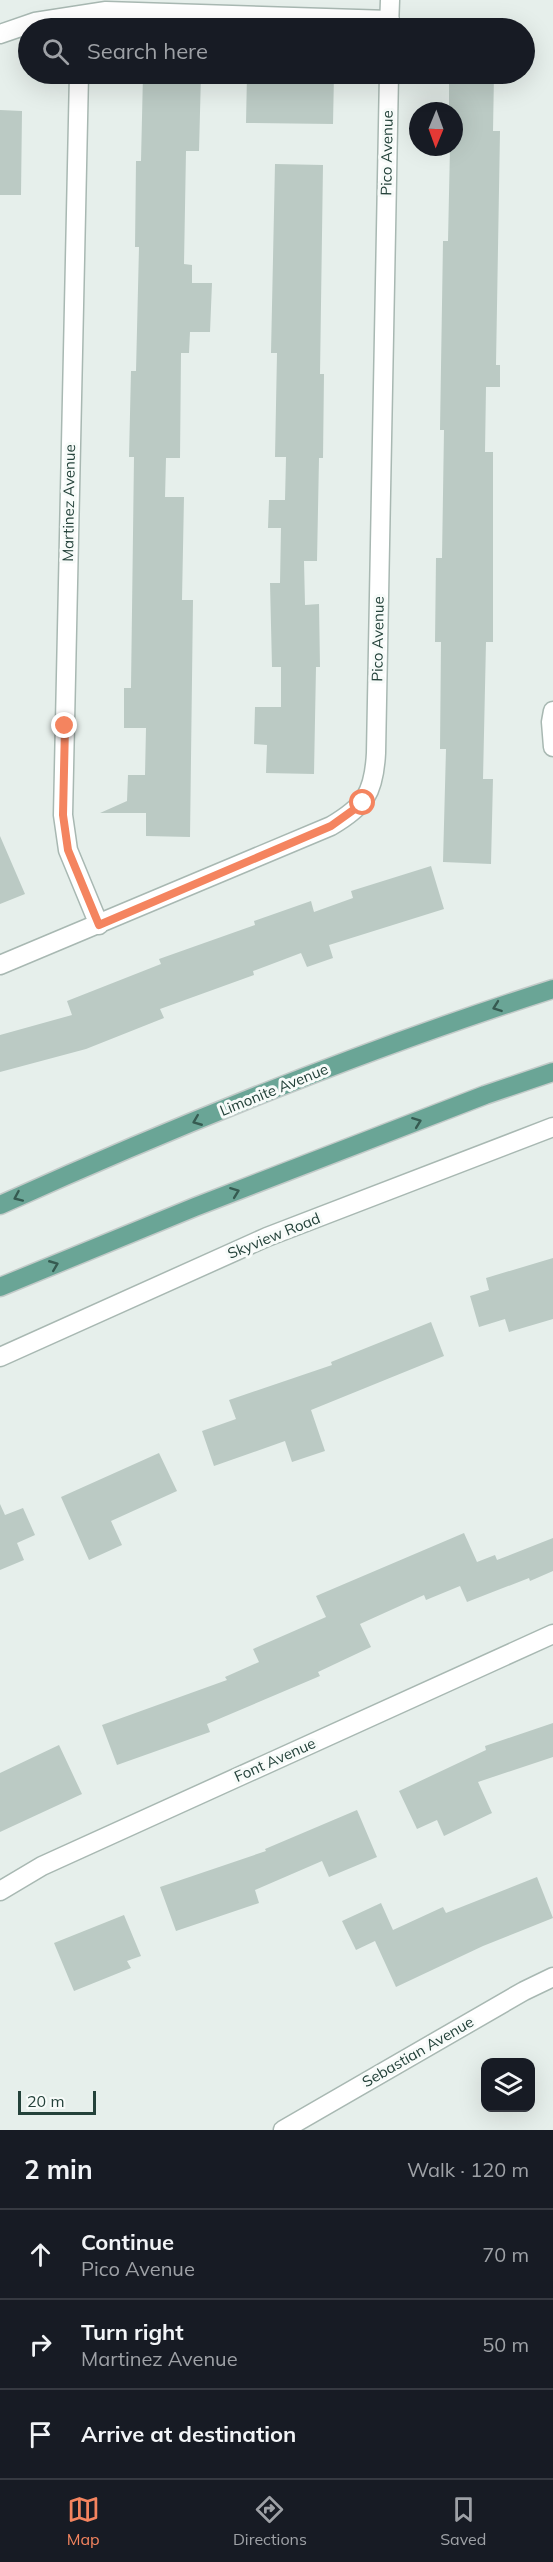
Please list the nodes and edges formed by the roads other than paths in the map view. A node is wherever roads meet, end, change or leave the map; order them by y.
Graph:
1 (390, 0) edge
2 (88, 18) edge
3 (258, 18) edge
4 (389, 18) edge
5 (18, 28) edge
6 (0, 34) edge
7 (79, 84) edge
8 (388, 84) edge
9 (553, 711) edge
10 (553, 747) edge
11 (99, 925) junction
12 (0, 965) edge
13 (553, 989) edge
14 (553, 1072) edge
15 (553, 1127) edge
16 (0, 1205) edge
17 (0, 1287) edge
18 (0, 1357) edge
19 (553, 1634) edge
20 (0, 1891) edge
21 (553, 1977) edge
22 (283, 2130) edge

1 - 4 street
2 - 3 street
5 - 6 street
7 - 11 street, Martinez Avenue
8 - 11 street, Pico Avenue
9 - 10 street
11 - 12 street, Pico Avenue
13 -> 16 main road, Limonite Avenue
17 -> 14 main road
15 - 18 street, Skyview Road
19 - 20 street, Font Avenue
21 - 22 street, Sebastian Avenue

